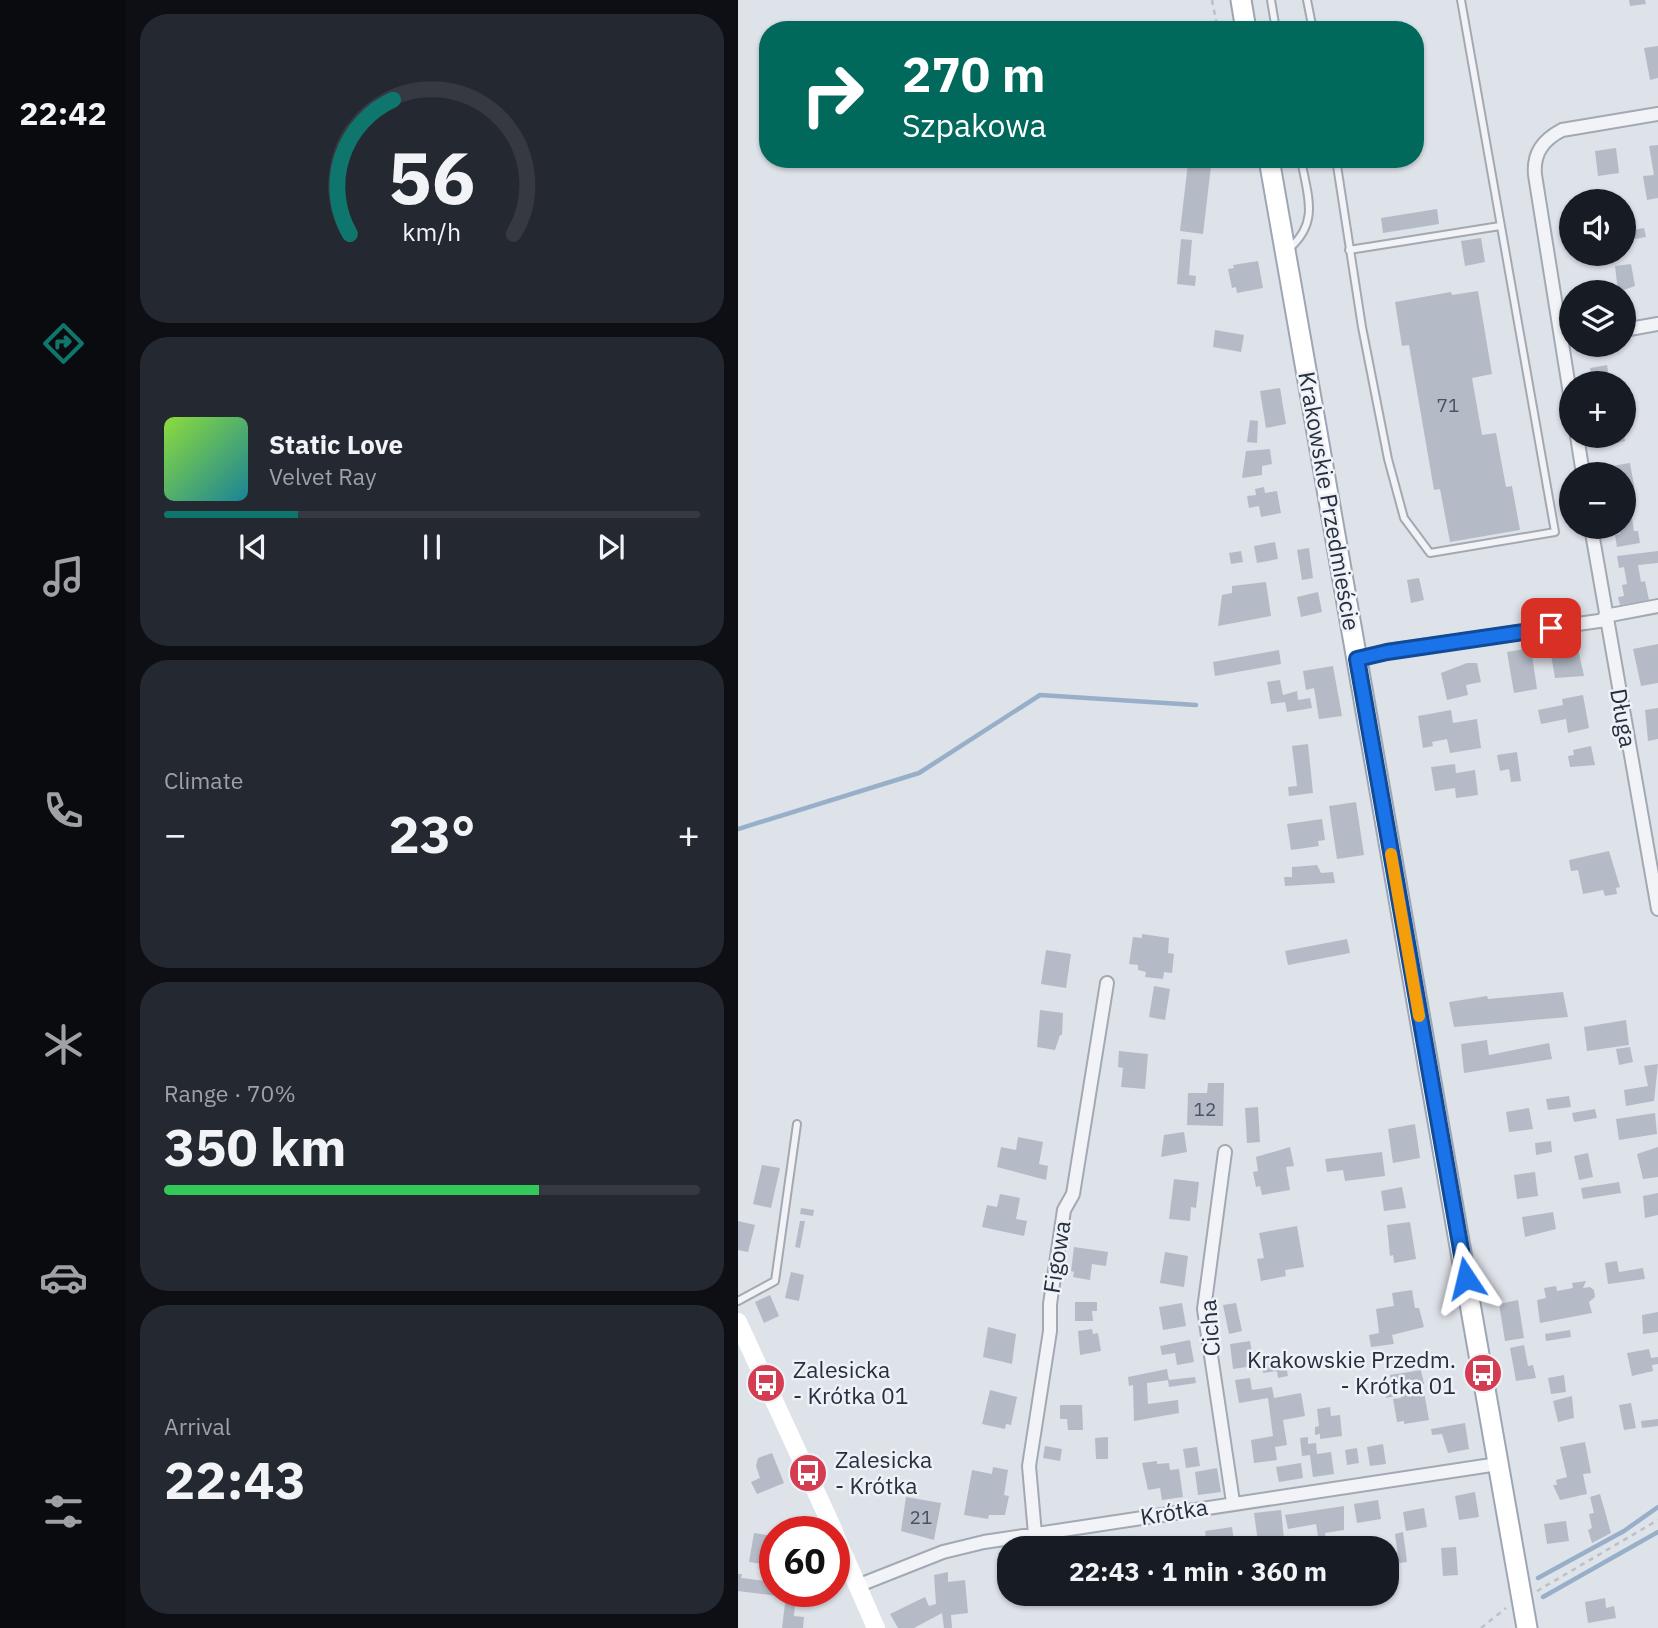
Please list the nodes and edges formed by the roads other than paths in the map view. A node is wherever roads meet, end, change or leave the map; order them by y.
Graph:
1 (1241, 0) edge
2 (1271, 0) edge
3 (1307, 0) edge
4 (1461, 0) edge
5 (1244, 21) edge
6 (1274, 21) edge
7 (1311, 21) edge
8 (1657, 114) edge
9 (1271, 168) edge
10 (1303, 168) edge
11 (1337, 168) edge
12 (1500, 226) junction
13 (1349, 250) junction
14 (1286, 252) junction
15 (1559, 302) edge
16 (1657, 324) edge
17 (1636, 328) edge
18 (1593, 539) edge
19 (1657, 607) edge
20 (1605, 618) junction
21 (1357, 659) junction
22 (1653, 859) edge
23 (1657, 909) edge
24 (1107, 983) dead end
25 (797, 1124) dead end
26 (1224, 1153) dead end
27 (738, 1301) edge
28 (738, 1322) edge
29 (1498, 1464) junction
30 (1233, 1502) junction
31 (827, 1516) edge
32 (1035, 1534) junction
33 (850, 1570) edge
34 (857, 1586) junction
35 (876, 1628) edge
36 (1527, 1628) edge

1 - 5 main road
2 - 6 lane
3 - 7 lane
4 - 12 lane
8 - 15 street
9 - 14 main road, Krakowskie Przedmieście
10 - 14 lane
11 - 13 lane
12 - 13 lane
12 - 13 lane
14 - 21 main road, Krakowskie Przedmieście
16 - 17 street
18 - 20 street, Długa
19 - 20 street
20 - 21 street
20 - 22 street, Długa
21 - 29 main road, Krakowskie Przedmieście
22 - 23 street, Długa
24 - 32 street, Figowa
25 - 27 lane
26 - 30 street, Cicha
28 - 31 street
29 - 30 street, Krótka
29 - 36 main road, Krakowskie Przedmieście
30 - 32 street, Krótka
32 - 34 street, Krótka
33 - 34 street
34 - 35 street

